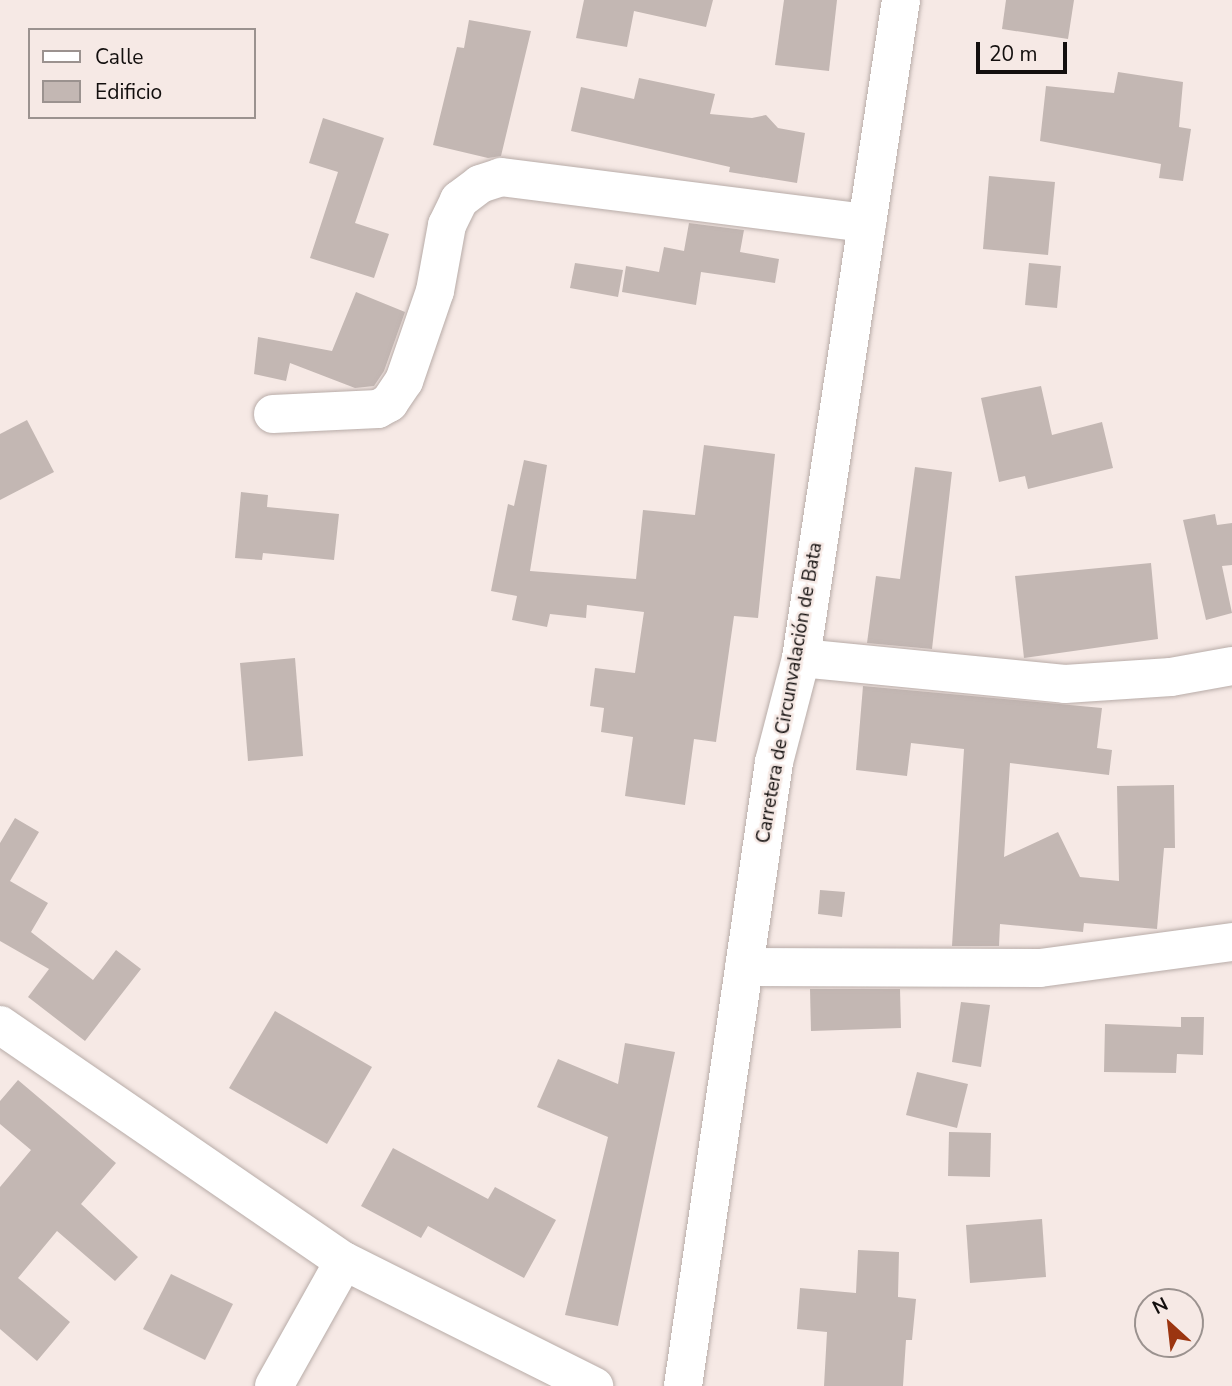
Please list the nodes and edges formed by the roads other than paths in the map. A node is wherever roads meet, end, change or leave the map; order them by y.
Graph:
1 (901, 0) edge
2 (867, 223) junction
3 (273, 414) dead end
4 (801, 658) junction
5 (1232, 666) edge
6 (1232, 942) edge
7 (744, 967) junction
8 (0, 1025) edge
9 (344, 1261) junction
10 (274, 1386) edge
11 (594, 1386) edge
12 (683, 1386) edge

1 - 2 street, Carretera de Circunvalación de Bata
2 - 3 street
2 - 4 street, Carretera de Circunvalación de Bata
4 - 5 street
4 - 7 street, Carretera de Circunvalación de Bata
6 - 7 street
7 - 12 street, Carretera de Circunvalación de Bata
8 - 9 street
9 - 10 street
9 - 11 street

